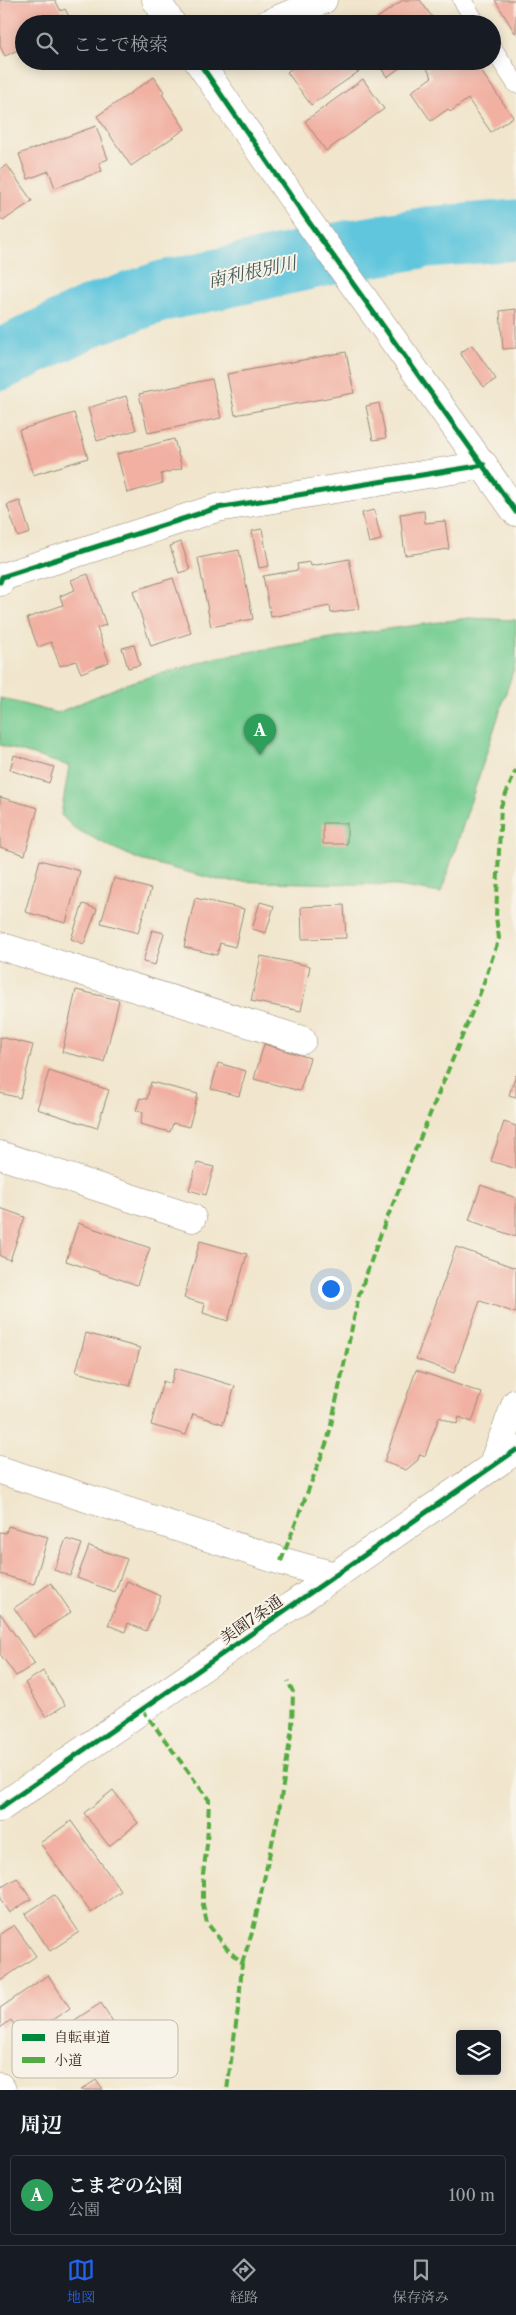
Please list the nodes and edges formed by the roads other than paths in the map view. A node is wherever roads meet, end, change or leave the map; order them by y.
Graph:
1 (156, 0) edge
2 (323, 0) edge
3 (462, 0) edge
4 (166, 15) edge
5 (289, 15) edge
6 (471, 15) edge
7 (501, 61) edge
8 (204, 70) edge
9 (516, 84) edge
10 (484, 465) junction
11 (516, 512) edge
12 (0, 582) edge
13 (0, 946) edge
14 (302, 1040) dead end
15 (0, 1155) edge
16 (192, 1218) dead end
17 (516, 1403) edge
18 (516, 1450) edge
19 (492, 1466) junction
20 (0, 1470) edge
21 (336, 1576) junction
22 (0, 1808) edge

1 - 4 street
2 - 5 street
3 - 6 lane
7 - 9 lane
8 - 10 street
10 - 11 street
10 - 12 street
13 - 14 street
15 - 16 street
17 - 19 street
18 - 19 street, 美園7条通
19 - 21 street, 美園7条通
20 - 21 street
21 - 22 street, 美園7条通

